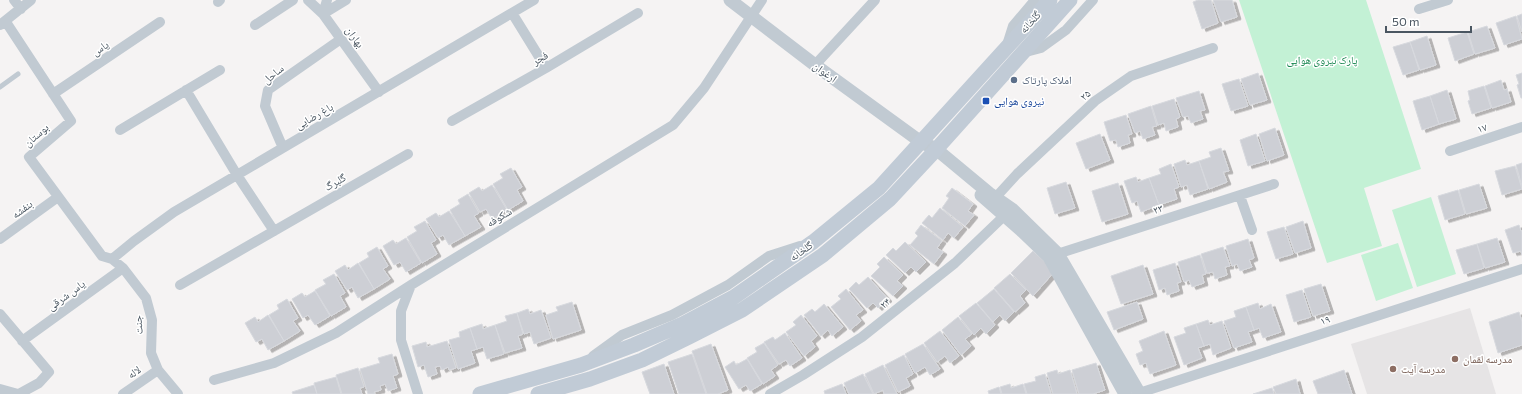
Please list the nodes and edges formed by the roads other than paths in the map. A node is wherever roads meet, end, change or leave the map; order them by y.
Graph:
1 (14, 0) edge
2 (31, 0) edge
3 (293, 0) edge
4 (308, 0) edge
5 (327, 0) edge
6 (346, 0) edge
7 (534, 0) edge
8 (730, 0) edge
9 (762, 0) edge
10 (875, 0) edge
11 (1036, 0) edge
12 (1050, 0) edge
13 (1070, 0) edge
14 (1093, 0) edge
15 (1448, 0) edge
16 (20, 9) junction
17 (1419, 9) dead end
18 (512, 13) junction
19 (638, 13) dead end
20 (323, 14) junction
21 (752, 16) junction
22 (160, 22) dead end
23 (3, 24) edge
24 (255, 25) dead end
25 (341, 39) junction
26 (1213, 48) dead end
27 (1005, 49) junction
28 (1022, 54) junction
29 (815, 65) junction
30 (546, 68) junction
31 (220, 70) dead end
32 (18, 74) dead end
33 (0, 87) edge
34 (186, 90) junction
35 (379, 92) junction
36 (53, 94) junction
37 (452, 121) dead end
38 (1522, 127) edge
39 (120, 130) dead end
40 (921, 142) junction
41 (284, 148) junction
42 (1450, 151) dead end
43 (934, 152) junction
44 (408, 154) dead end
45 (237, 175) junction
46 (1274, 184) dead end
47 (1240, 196) junction
48 (996, 197) junction
49 (58, 198) junction
50 (1008, 212) junction
51 (1252, 230) dead end
52 (274, 231) junction
53 (0, 239) edge
54 (1054, 255) junction
55 (112, 259) junction
56 (124, 268) junction
57 (1522, 269) edge
58 (180, 285) dead end
59 (411, 285) junction
60 (0, 314) edge
61 (22, 341) junction
62 (158, 370) junction
63 (214, 380) dead end
64 (0, 389) edge
65 (18, 394) edge
66 (123, 394) edge
67 (178, 394) edge
68 (418, 394) edge
69 (480, 394) edge
70 (538, 394) edge
71 (770, 394) edge
72 (1125, 394) edge
73 (1139, 394) edge

1 - 16 street
2 - 16 street
3 - 24 street
4 - 20 street, بهاران
5 - 20 street
6 - 20 street
7 - 18 street, باغ رضایی
8 - 21 street, ارغوان
9 - 21 street, شکوفه
10 - 29 street
11 - 27 street
12 - 27 main road, گلخانه
13 - 28 main road, گلخانه
14 - 28 street
15 - 17 street
16 - 23 street
18 - 30 street
18 - 35 street, باغ رضایی
19 - 30 street, فجر
20 - 25 street, بهاران
21 - 29 street, ارغوان
21 - 59 street, شکوفه
22 - 36 street, یاس
23 - 36 street, بوستان
25 - 35 street, بهاران
25 - 41 street, ساحل
26 - 48 street, ۲۵
27 - 40 main road, گلخانه
28 - 43 main road, گلخانه
29 - 40 street, ارغوان
30 - 37 street, فجر
31 - 34 street
32 - 33 lane
34 - 39 street
34 - 45 street
35 - 41 street, باغ رضایی
36 - 49 street, بوستان
38 - 42 street, ۱۷
40 - 43 street, ارغوان
40 - 69 main road, گلخانه
41 - 45 street, باغ رضایی
43 - 48 street
43 - 50 street
43 - 70 main road, گلخانه
44 - 52 street, گلبرگ
45 - 52 street
45 - 55 street, باغ رضایی
46 - 47 street, ۲۳
47 - 51 street
47 - 54 street, ۲۳
48 - 50 street
49 - 53 street, بنفشه
49 - 55 street, بوستان
50 - 54 street
50 - 71 street, ۲۴
52 - 58 street, گلبرگ
54 - 72 street
54 - 73 street
55 - 56 street, جنت
56 - 61 street, یاس شرقی
56 - 62 street, جنت
57 - 73 street, ۱۹
59 - 63 street, شکوفه
59 - 68 street
60 - 61 street
61 - 65 street
62 - 66 street, لاله
62 - 67 street, جنت
64 - 65 street

